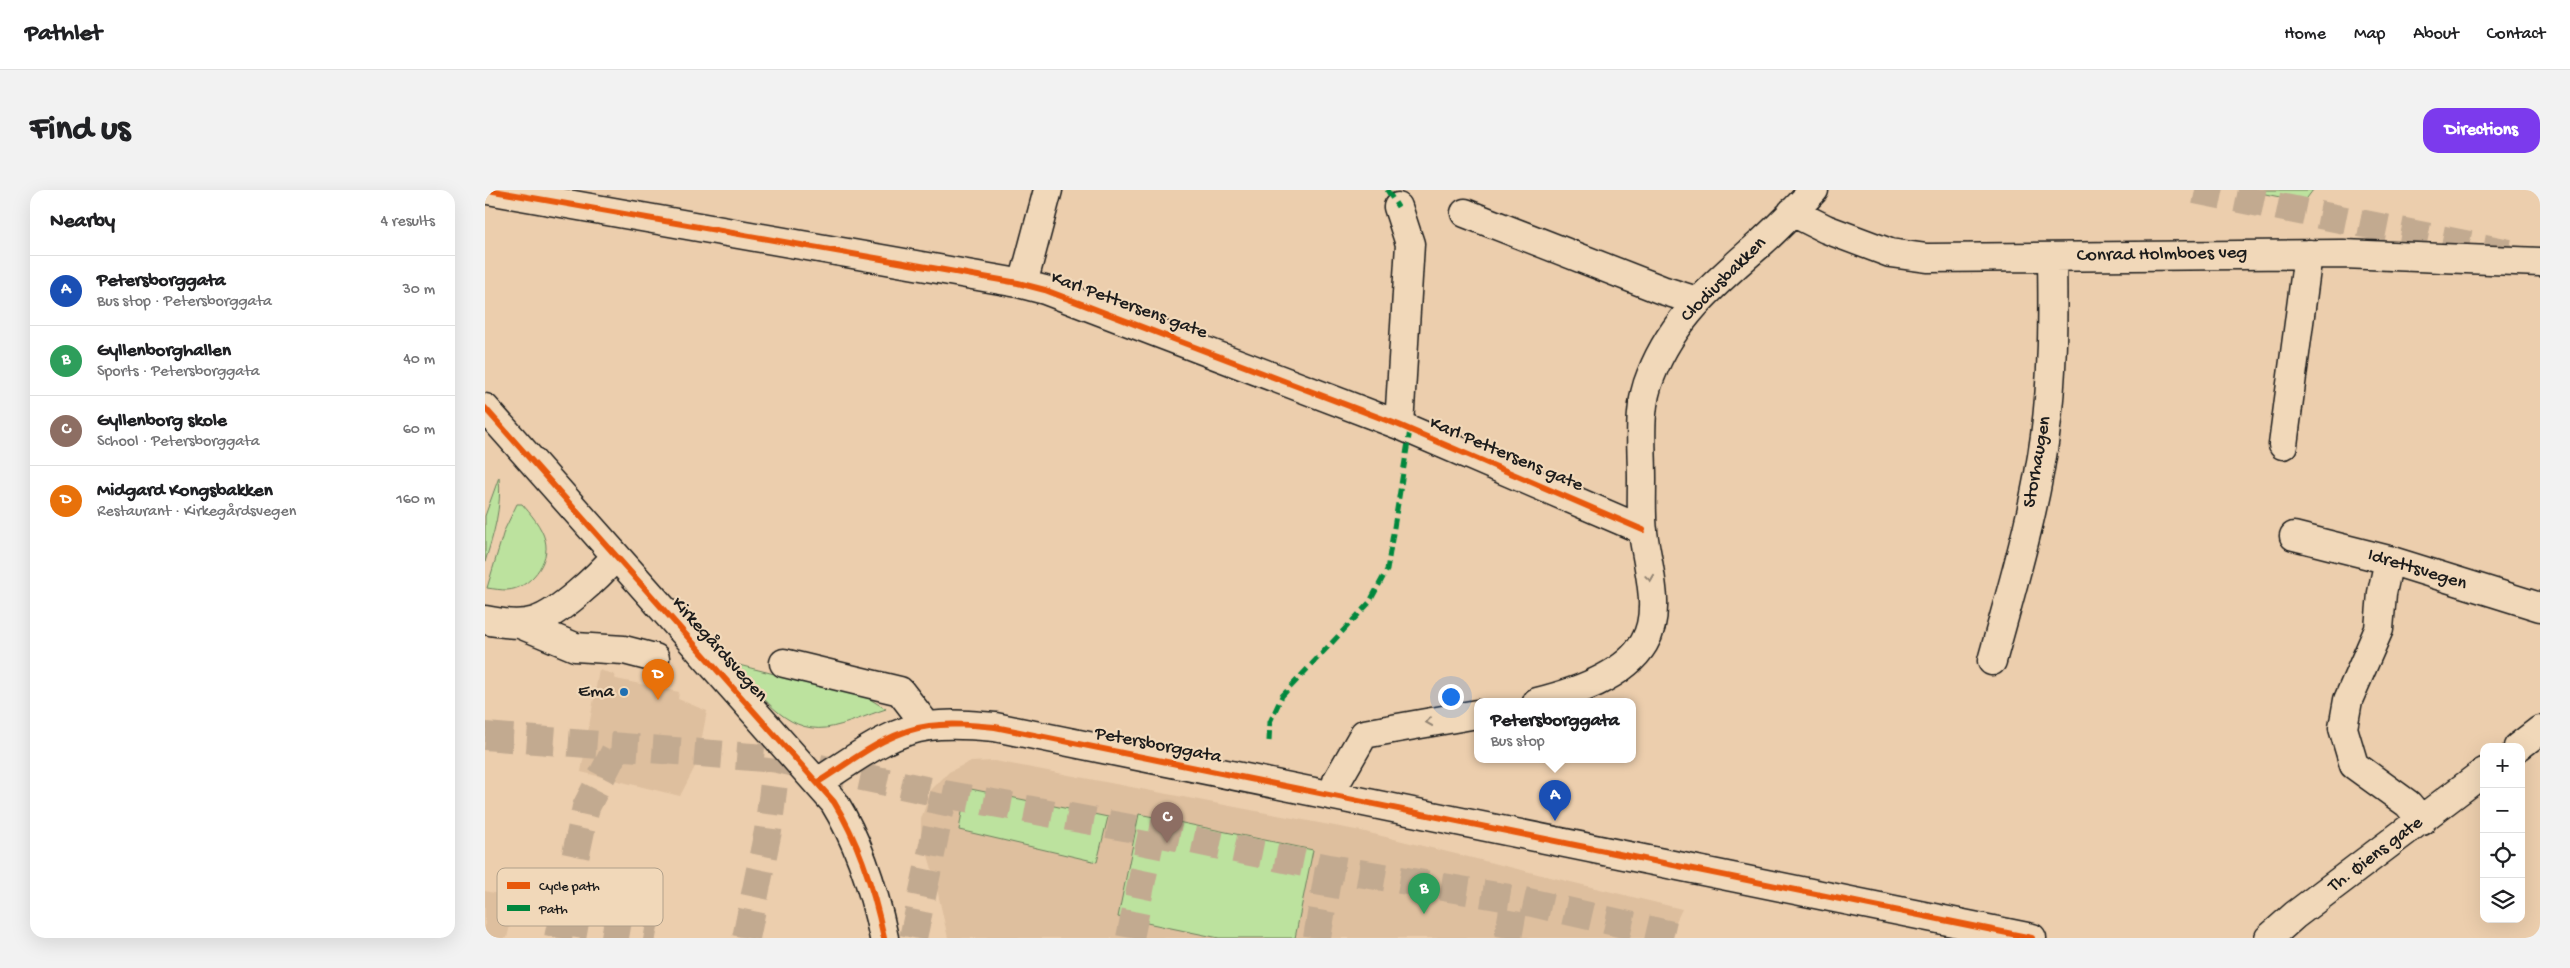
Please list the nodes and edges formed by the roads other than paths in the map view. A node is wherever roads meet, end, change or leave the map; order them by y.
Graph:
1 (488, 190) edge
2 (1048, 190) edge
3 (1814, 190) edge
4 (1398, 207) dead end
5 (1793, 212) junction
6 (1465, 213) dead end
7 (2308, 254) junction
8 (2052, 258) junction
9 (2540, 262) edge
10 (1023, 284) junction
11 (1697, 301) junction
12 (485, 408) edge
13 (1399, 425) junction
14 (2283, 445) dead end
15 (1643, 530) junction
16 (2294, 536) dead end
17 (615, 557) junction
18 (2389, 560) junction
19 (2540, 607) edge
20 (485, 620) edge
21 (520, 624) junction
22 (655, 658) dead end
23 (1992, 661) dead end
24 (784, 663) dead end
25 (1549, 698) edge
26 (1474, 715) edge
27 (927, 726) junction
28 (2540, 730) edge
29 (2522, 743) edge
30 (2480, 775) edge
31 (818, 782) junction
32 (1335, 795) junction
33 (2422, 821) junction
34 (884, 938) edge
35 (2032, 938) edge
36 (2269, 938) edge

1 - 10 street, Karl Pettersens gate
2 - 10 street
3 - 5 street, Clodiusbakken
4 - 13 street
5 - 8 street, Conrad Holmboes veg
5 - 11 street, Clodiusbakken
6 - 11 street
7 - 8 street, Conrad Holmboes veg
7 - 9 street, Conrad Holmboes veg
7 - 14 street
8 - 23 street, Storhaugen
10 - 13 street, Karl Pettersens gate
11 - 15 street, Clodiusbakken
12 - 17 street, Kirkegårdsvegen
13 - 15 street, Karl Pettersens gate
15 -> 25 street, Clodiusbakken
16 - 18 street, Idrettsvegen
17 - 21 street
17 - 31 street, Kirkegårdsvegen
18 - 19 street, Idrettsvegen
18 - 33 street
20 - 21 street
21 - 22 street
24 - 27 street
26 -> 32 street
27 - 31 street, Petersborggata
27 - 32 street, Petersborggata
28 - 29 street
30 - 33 street, Th. Øiens gate
31 - 34 street, Kirkegårdsvegen
32 - 35 street, Petersborggata
33 - 36 street, Th. Øiens gate

